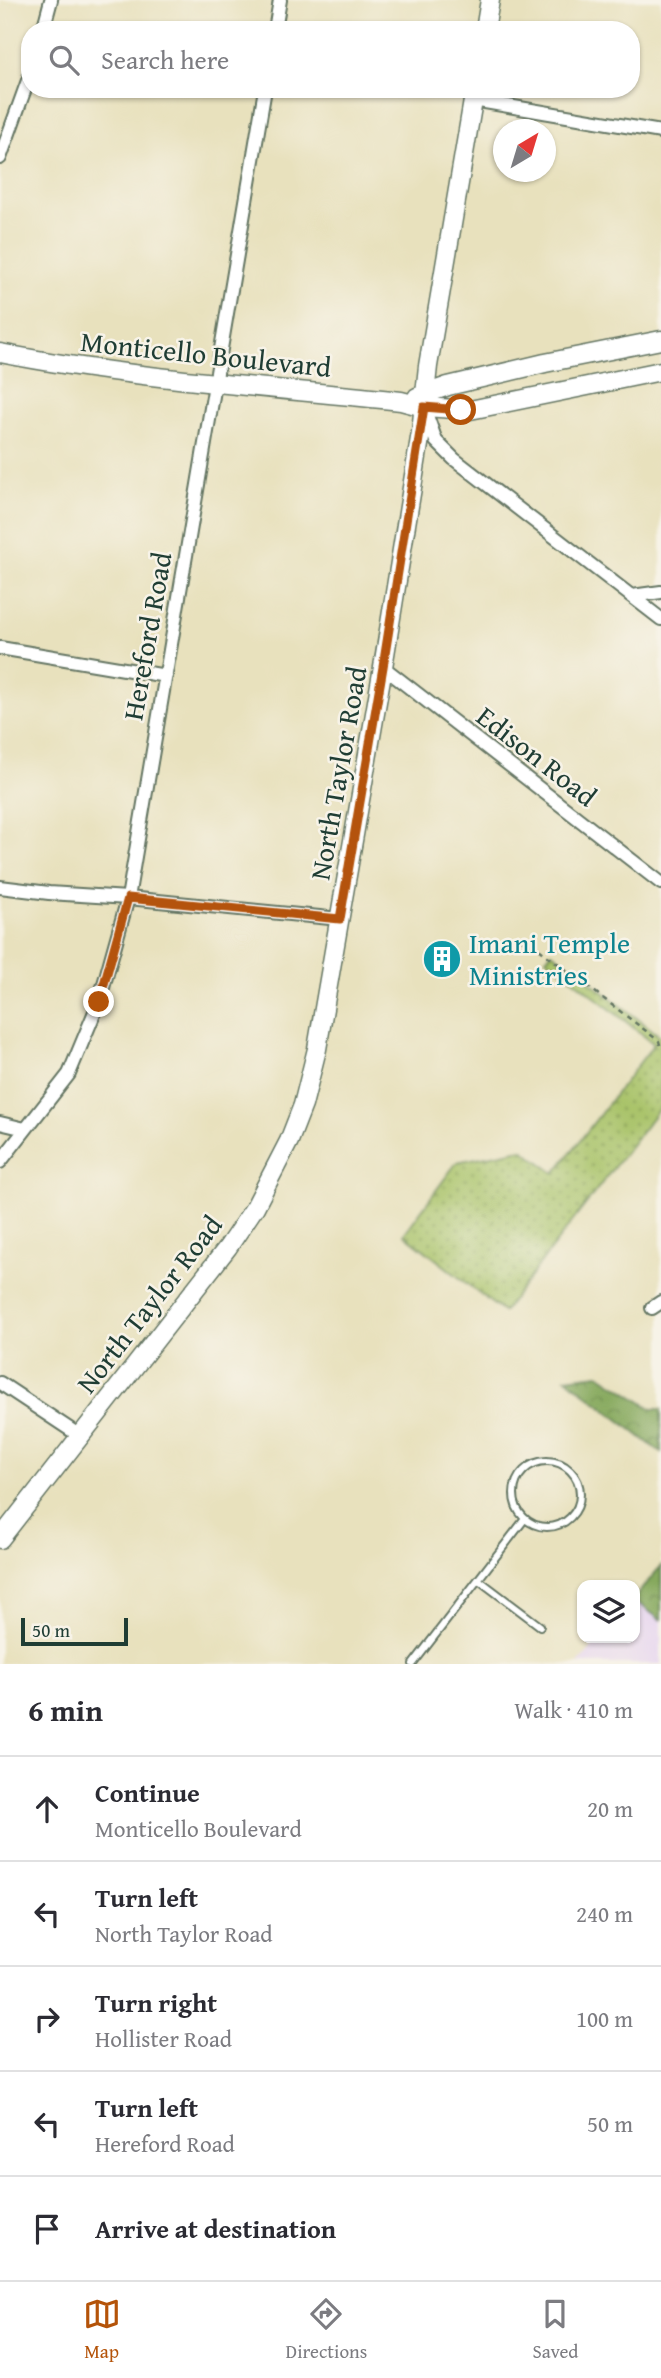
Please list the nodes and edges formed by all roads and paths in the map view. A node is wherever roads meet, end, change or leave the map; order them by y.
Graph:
1 (51, 0) edge
2 (280, 0) edge
3 (490, 0) edge
4 (45, 21) edge
5 (276, 21) edge
6 (486, 21) edge
7 (22, 98) edge
8 (263, 98) edge
9 (473, 98) edge
10 (489, 98) edge
11 (661, 132) edge
12 (0, 158) edge
13 (661, 340) edge
14 (0, 353) edge
15 (661, 371) edge
16 (216, 382) junction
17 (419, 401) junction
18 (661, 592) edge
19 (632, 596) junction
20 (661, 618) edge
21 (0, 648) edge
22 (383, 667) junction
23 (166, 676) junction
24 (661, 883) edge
25 (0, 887) edge
26 (128, 898) junction
27 (340, 919) junction
28 (512, 938) dead end
29 (661, 1048) edge
30 (0, 1123) edge
31 (25, 1129) junction
32 (0, 1162) edge
33 (0, 1383) edge
34 (80, 1436) junction
35 (524, 1520) junction
36 (0, 1539) edge
37 (479, 1580) junction
38 (540, 1626) dead end
39 (413, 1664) edge

1 - 4 street
2 - 5 street
3 - 6 street
7 - 12 street
8 - 16 street, Hereford Road
9 - 17 street, North Taylor Road
10 - 11 street
13 - 17 street, Monticello Boulevard
14 - 16 street, Monticello Boulevard
15 - 17 street, Monticello Boulevard
16 - 17 street, Monticello Boulevard
16 - 23 street, Hereford Road
17 - 19 street
17 - 22 street, North Taylor Road
18 - 19 street
19 - 20 street
21 - 23 street
22 - 24 street, Edison Road
22 - 27 street, North Taylor Road
23 - 26 street, Hereford Road
25 - 26 street
26 - 27 street
26 - 31 street, Hereford Road
27 - 34 street, North Taylor Road
28 - 29 path
30 - 31 street
31 - 32 street, Hereford Road
33 - 34 street
34 - 36 street, North Taylor Road
35 - 35 lane
35 - 37 lane
37 - 38 lane
37 - 39 lane

